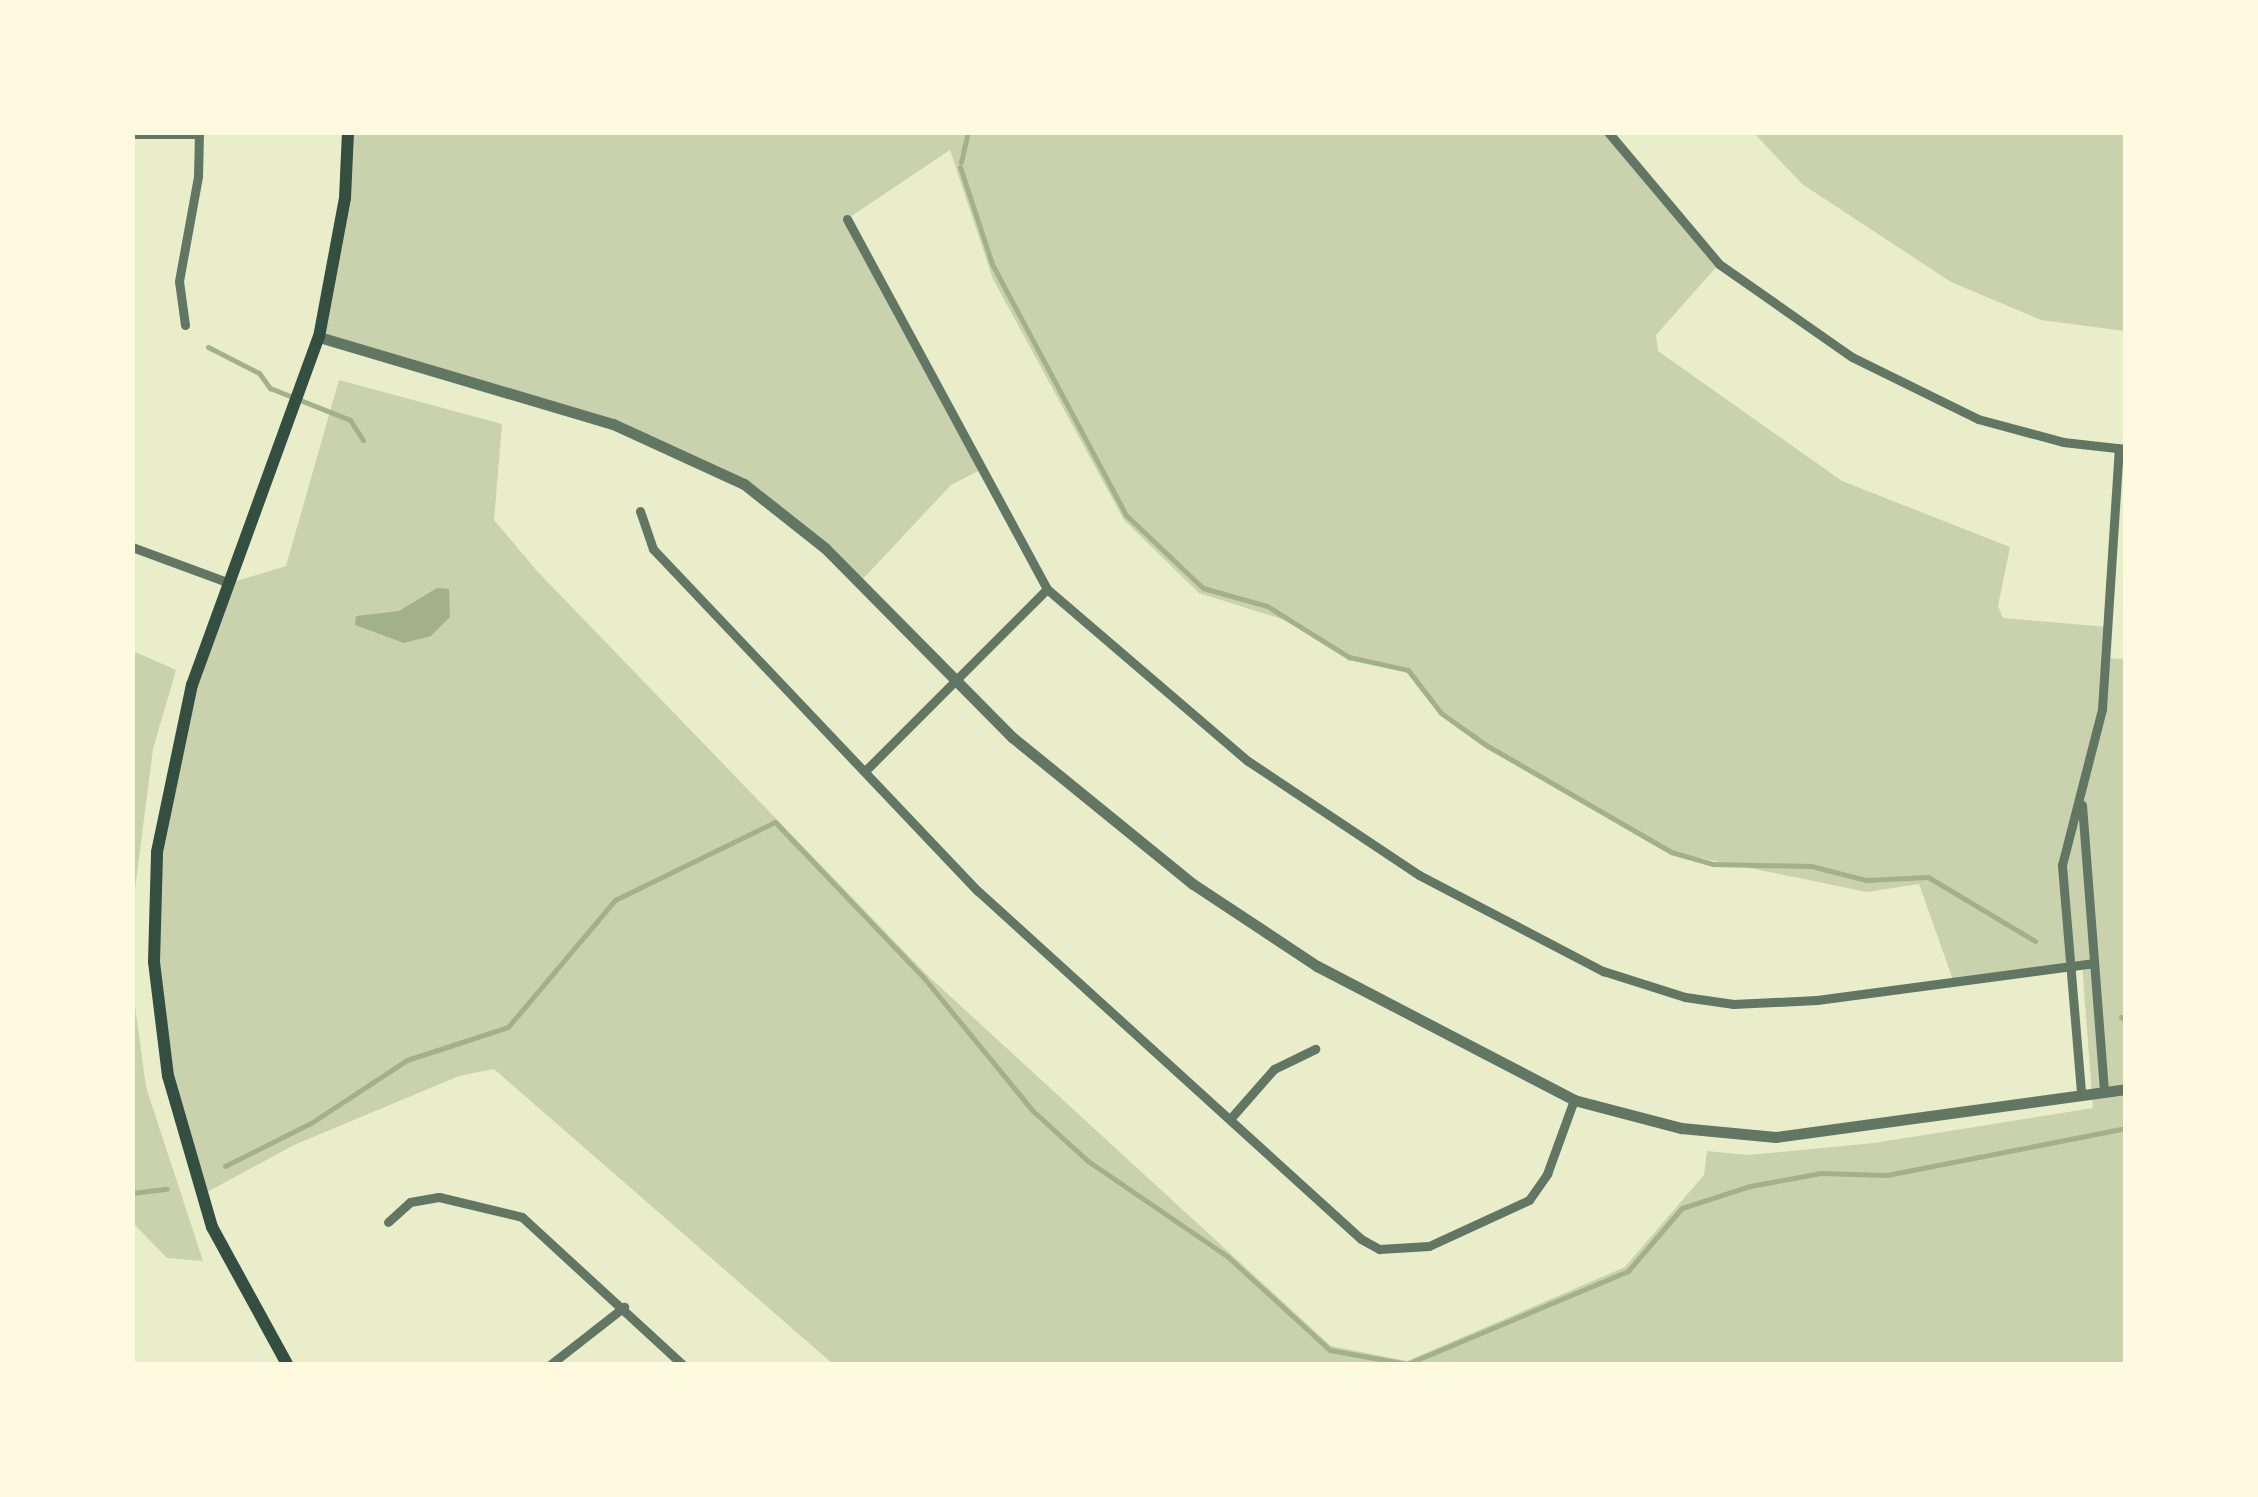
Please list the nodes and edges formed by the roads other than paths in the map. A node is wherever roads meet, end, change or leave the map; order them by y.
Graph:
1 (348, 132) edge
2 (1608, 132) edge
3 (199, 133) edge
4 (132, 134) edge
5 (847, 219) dead end
6 (185, 325) dead end
7 (319, 337) junction
8 (2122, 449) edge
9 (640, 511) dead end
10 (132, 547) edge
11 (230, 584) junction
12 (1048, 588) junction
13 (954, 682) junction
14 (865, 770) junction
15 (2081, 797) junction
16 (2094, 962) junction
17 (2070, 965) junction
18 (1315, 1049) dead end
19 (2126, 1089) edge
20 (2104, 1090) junction
21 (2082, 1092) junction
22 (1574, 1100) junction
23 (1230, 1119) junction
24 (388, 1222) dead end
25 (624, 1307) junction
26 (287, 1364) edge
27 (551, 1364) edge
28 (682, 1364) edge

1 - 7 main road
2 - 8 street
3 - 4 street
3 - 6 street
5 - 12 street
7 - 11 main road
7 - 13 street
8 - 15 street
9 - 14 street
10 - 11 street
11 - 26 main road
12 - 13 street
12 - 17 street
13 - 14 street
13 - 22 street
14 - 23 street
15 - 16 street
15 - 17 street
16 - 17 street
16 - 20 street
17 - 21 street
18 - 23 street
19 - 20 street
20 - 21 street
21 - 22 street
22 - 23 street
24 - 25 street
25 - 27 street
25 - 28 street

